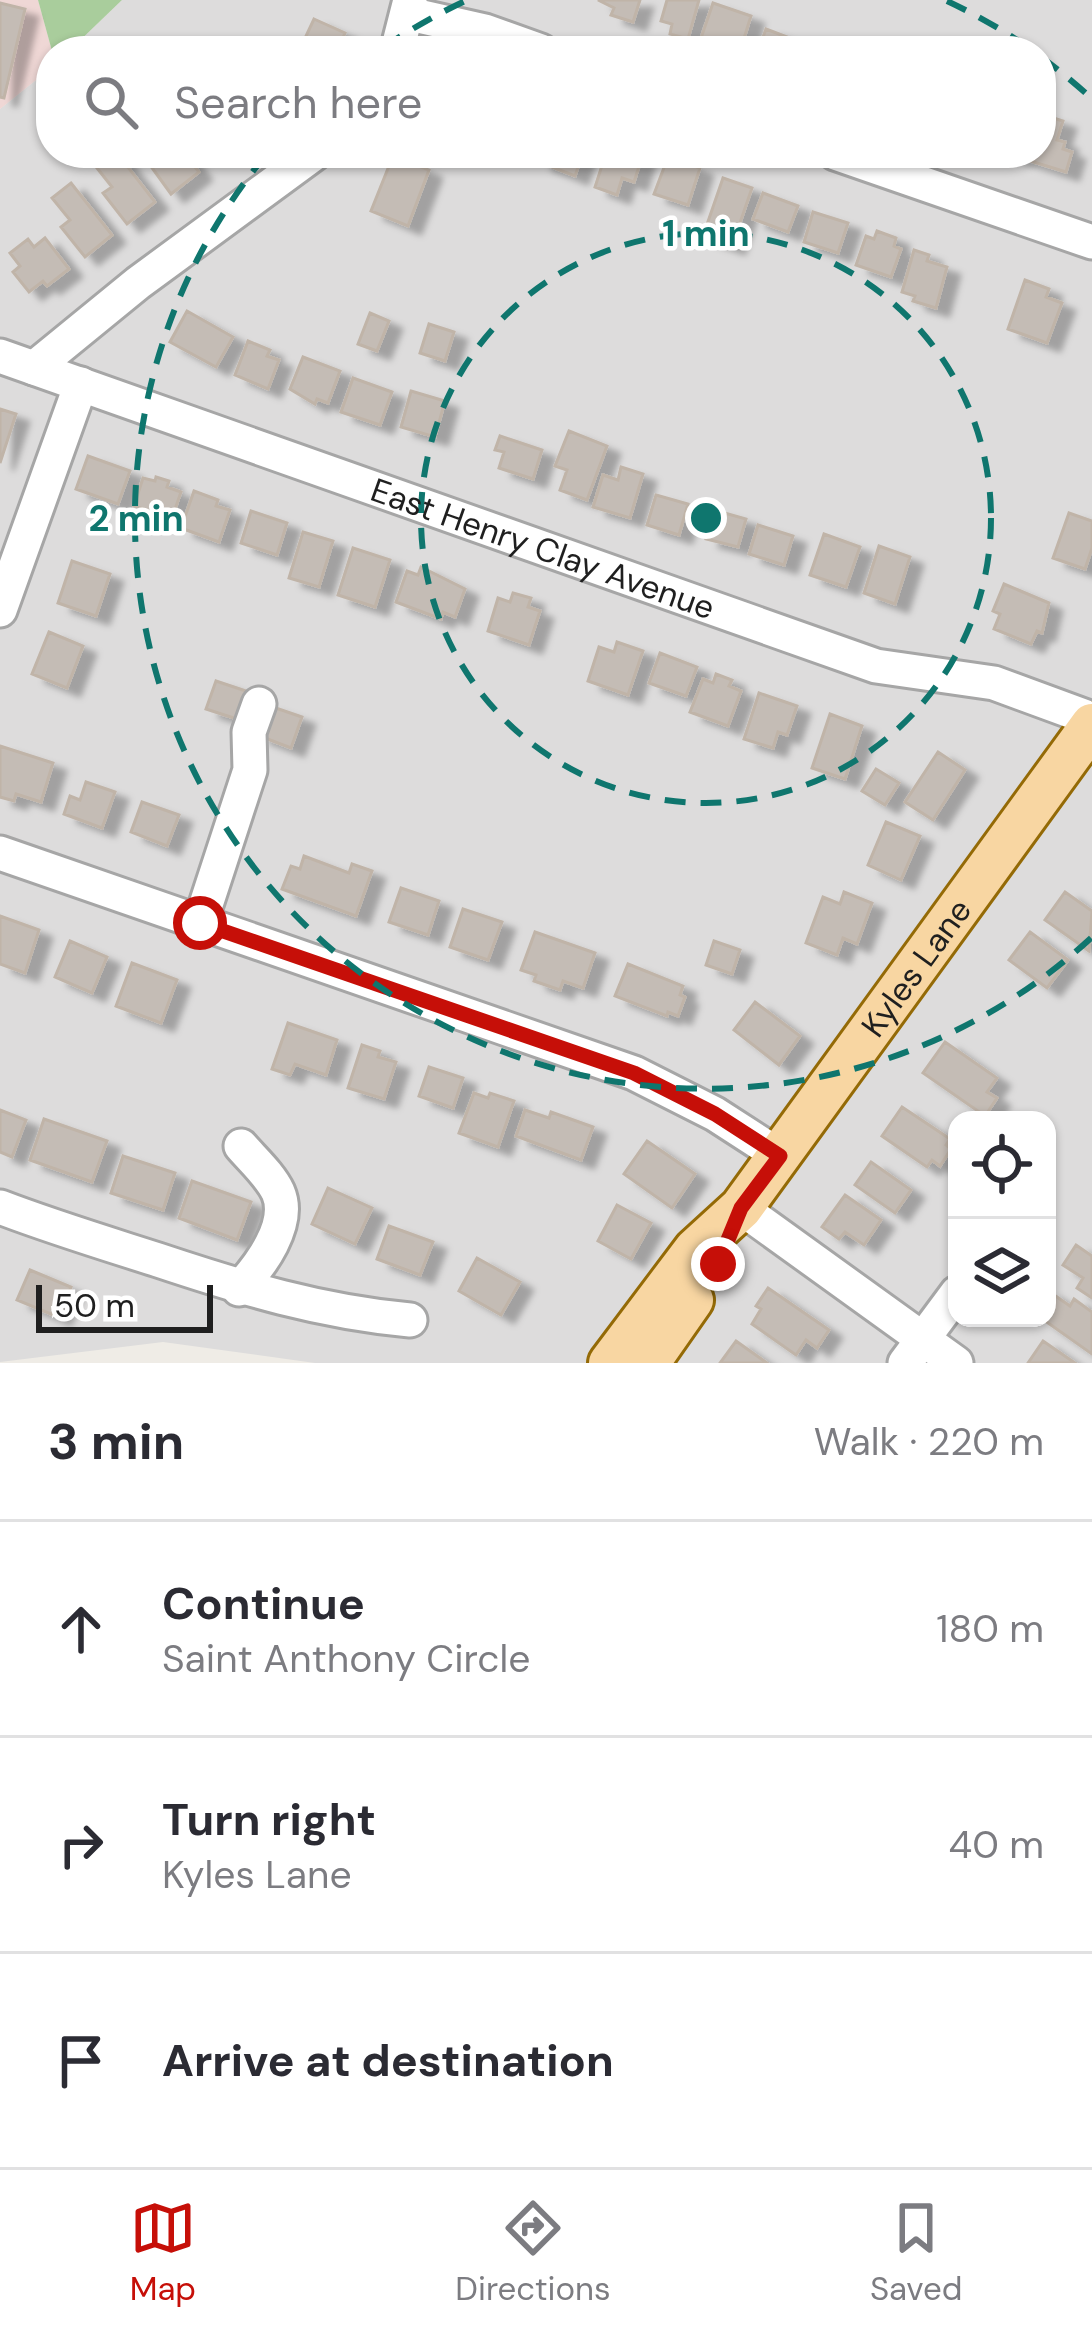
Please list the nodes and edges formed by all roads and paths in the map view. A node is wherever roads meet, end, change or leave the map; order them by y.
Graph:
1 (410, 7) edge
2 (402, 36) edge
3 (499, 36) edge
4 (294, 168) edge
5 (878, 168) edge
6 (1092, 242) edge
7 (0, 329) edge
8 (16, 361) edge
9 (81, 384) junction
10 (0, 610) edge
11 (259, 704) dead end
12 (1092, 722) edge
13 (0, 853) edge
14 (200, 923) junction
15 (241, 1146) dead end
16 (780, 1156) junction
17 (0, 1207) edge
18 (741, 1208) junction
19 (239, 1288) junction
20 (948, 1305) edge
21 (410, 1320) dead end
22 (914, 1351) edge
23 (610, 1363) edge
24 (648, 1363) edge
25 (956, 1363) edge

1 - 2 street
1 - 3 street
4 - 8 street
5 - 6 street
7 - 8 street
8 - 9 street, East Henry Clay Avenue
9 - 10 street
9 - 12 street, East Henry Clay Avenue
11 - 14 street
12 - 16 main road, Kyles Lane
13 - 14 street
14 - 16 street
15 - 19 street
16 - 18 main road, Kyles Lane
17 - 19 street
18 - 22 street
18 - 23 main road, Kyles Lane
18 - 24 main road, Kyles Lane
19 - 21 street
20 - 22 street
22 - 25 street

